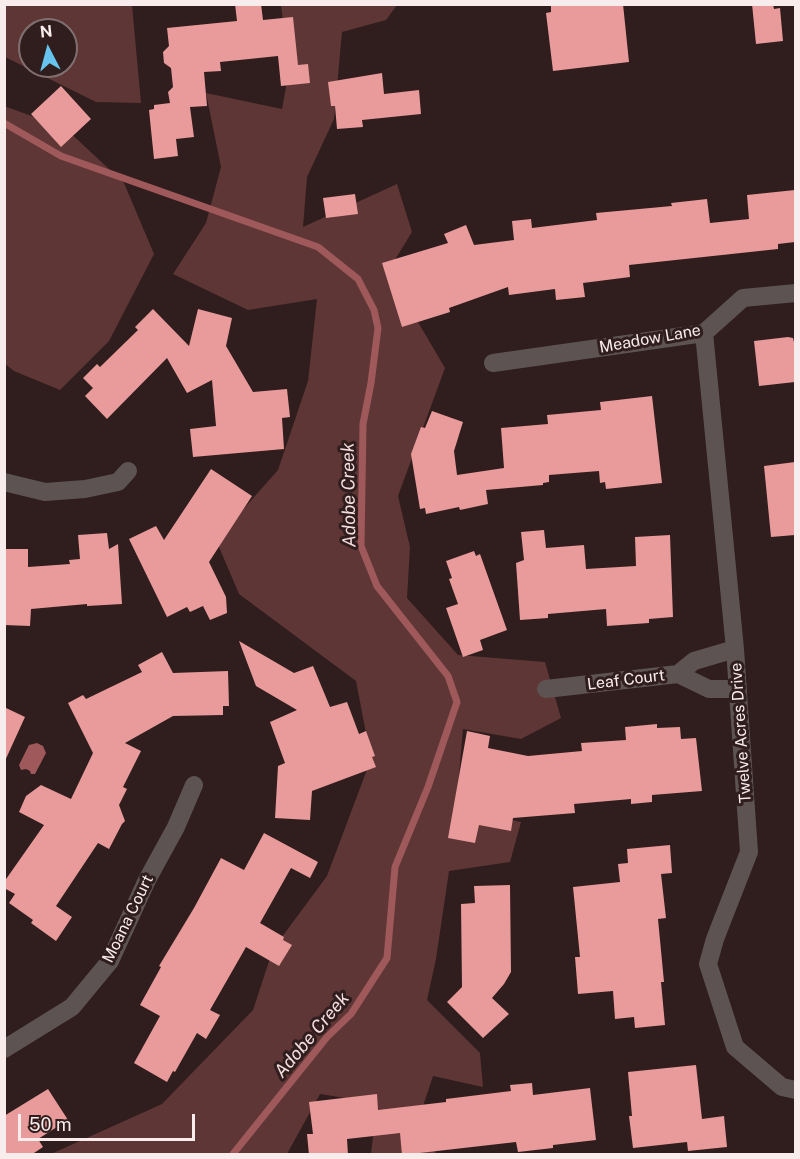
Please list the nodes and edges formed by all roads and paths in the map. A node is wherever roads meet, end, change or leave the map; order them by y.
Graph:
1 (795, 293) edge
2 (704, 333) junction
3 (493, 363) dead end
4 (128, 471) dead end
5 (4, 482) edge
6 (735, 649) junction
7 (678, 674) junction
8 (546, 689) dead end
9 (738, 689) junction
10 (194, 785) dead end
11 (4, 1049) edge
12 (795, 1090) edge

1 - 2 street, Meadow Lane
2 - 3 street, Meadow Lane
2 - 6 street, Twelve Acres Drive
4 - 5 street
6 - 7 street, Leaf Court
6 - 9 street, Twelve Acres Drive
7 - 8 street, Leaf Court
7 - 9 street
9 - 12 street, Twelve Acres Drive
10 - 11 street, Moana Court

